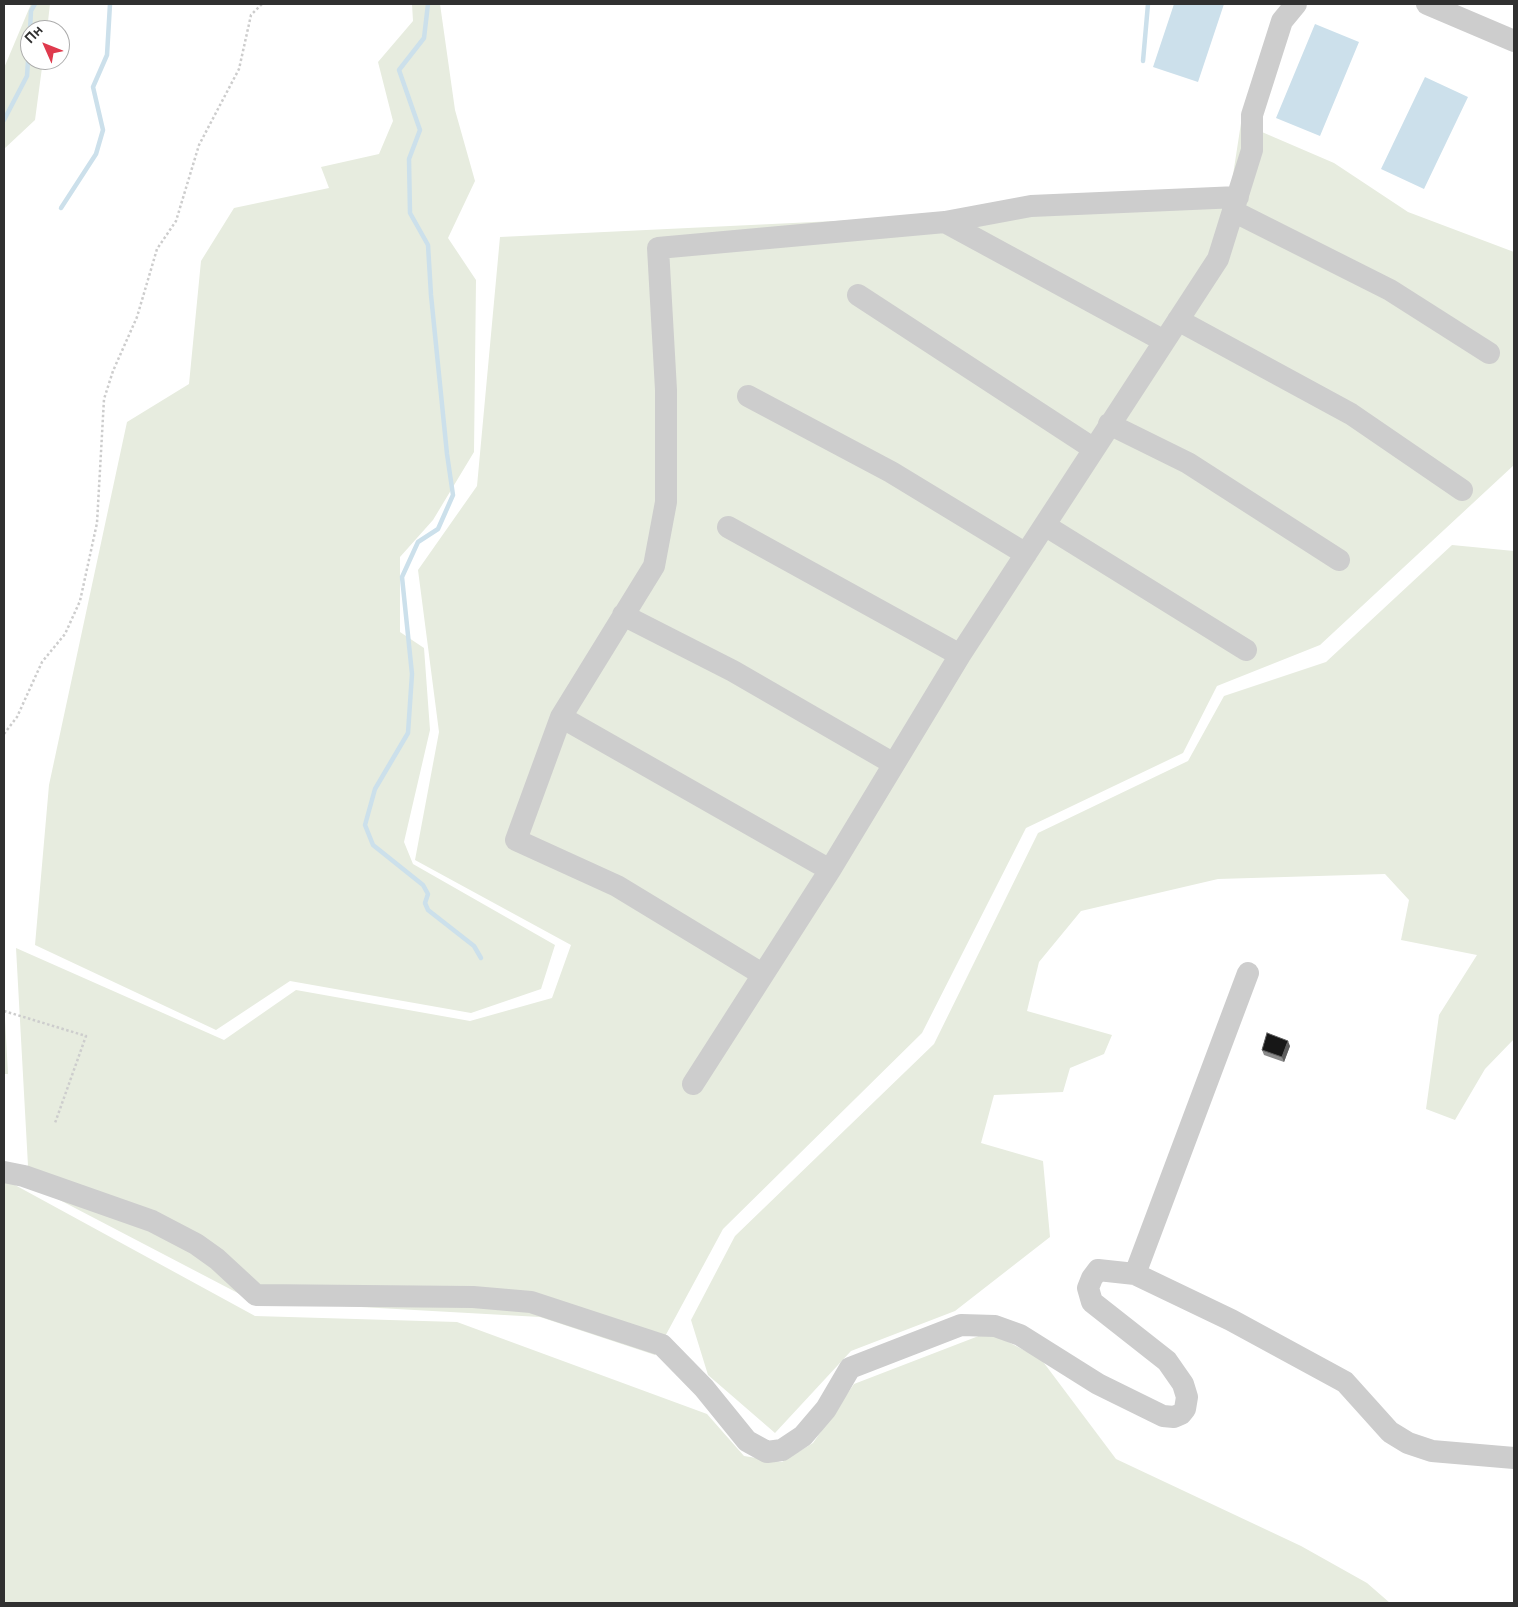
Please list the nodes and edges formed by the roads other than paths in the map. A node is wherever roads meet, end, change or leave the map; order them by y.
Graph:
1 (1296, 4) edge
2 (1427, 4) edge
3 (1514, 41) edge
4 (1236, 204) junction
5 (945, 222) junction
6 (858, 296) dead end
7 (1178, 320) junction
8 (1164, 342) junction
9 (1489, 353) dead end
10 (748, 396) dead end
11 (1109, 424) junction
12 (1094, 449) junction
13 (1462, 490) dead end
14 (1046, 526) junction
15 (728, 527) dead end
16 (1026, 554) junction
17 (1339, 560) dead end
18 (623, 615) junction
19 (1246, 650) dead end
20 (960, 655) junction
21 (560, 717) junction
22 (894, 764) junction
23 (830, 870) junction
24 (1248, 972) dead end
25 (762, 974) junction
26 (693, 1084) dead end
27 (4, 1172) edge
28 (1135, 1274) junction
29 (1514, 1458) edge

1 - 4 street
2 - 3 street
4 - 5 street
4 - 7 street
4 - 9 street
5 - 8 street
5 - 18 street
6 - 12 street
7 - 8 street
7 - 13 street
8 - 11 street
10 - 16 street
11 - 12 street
11 - 17 street
12 - 14 street
14 - 16 street
14 - 19 street
15 - 20 street
16 - 20 street
18 - 21 street
18 - 22 street
20 - 22 street
21 - 23 street
21 - 25 street
22 - 23 street
23 - 25 street
24 - 28 street
25 - 26 street
27 - 28 street
28 - 29 street

